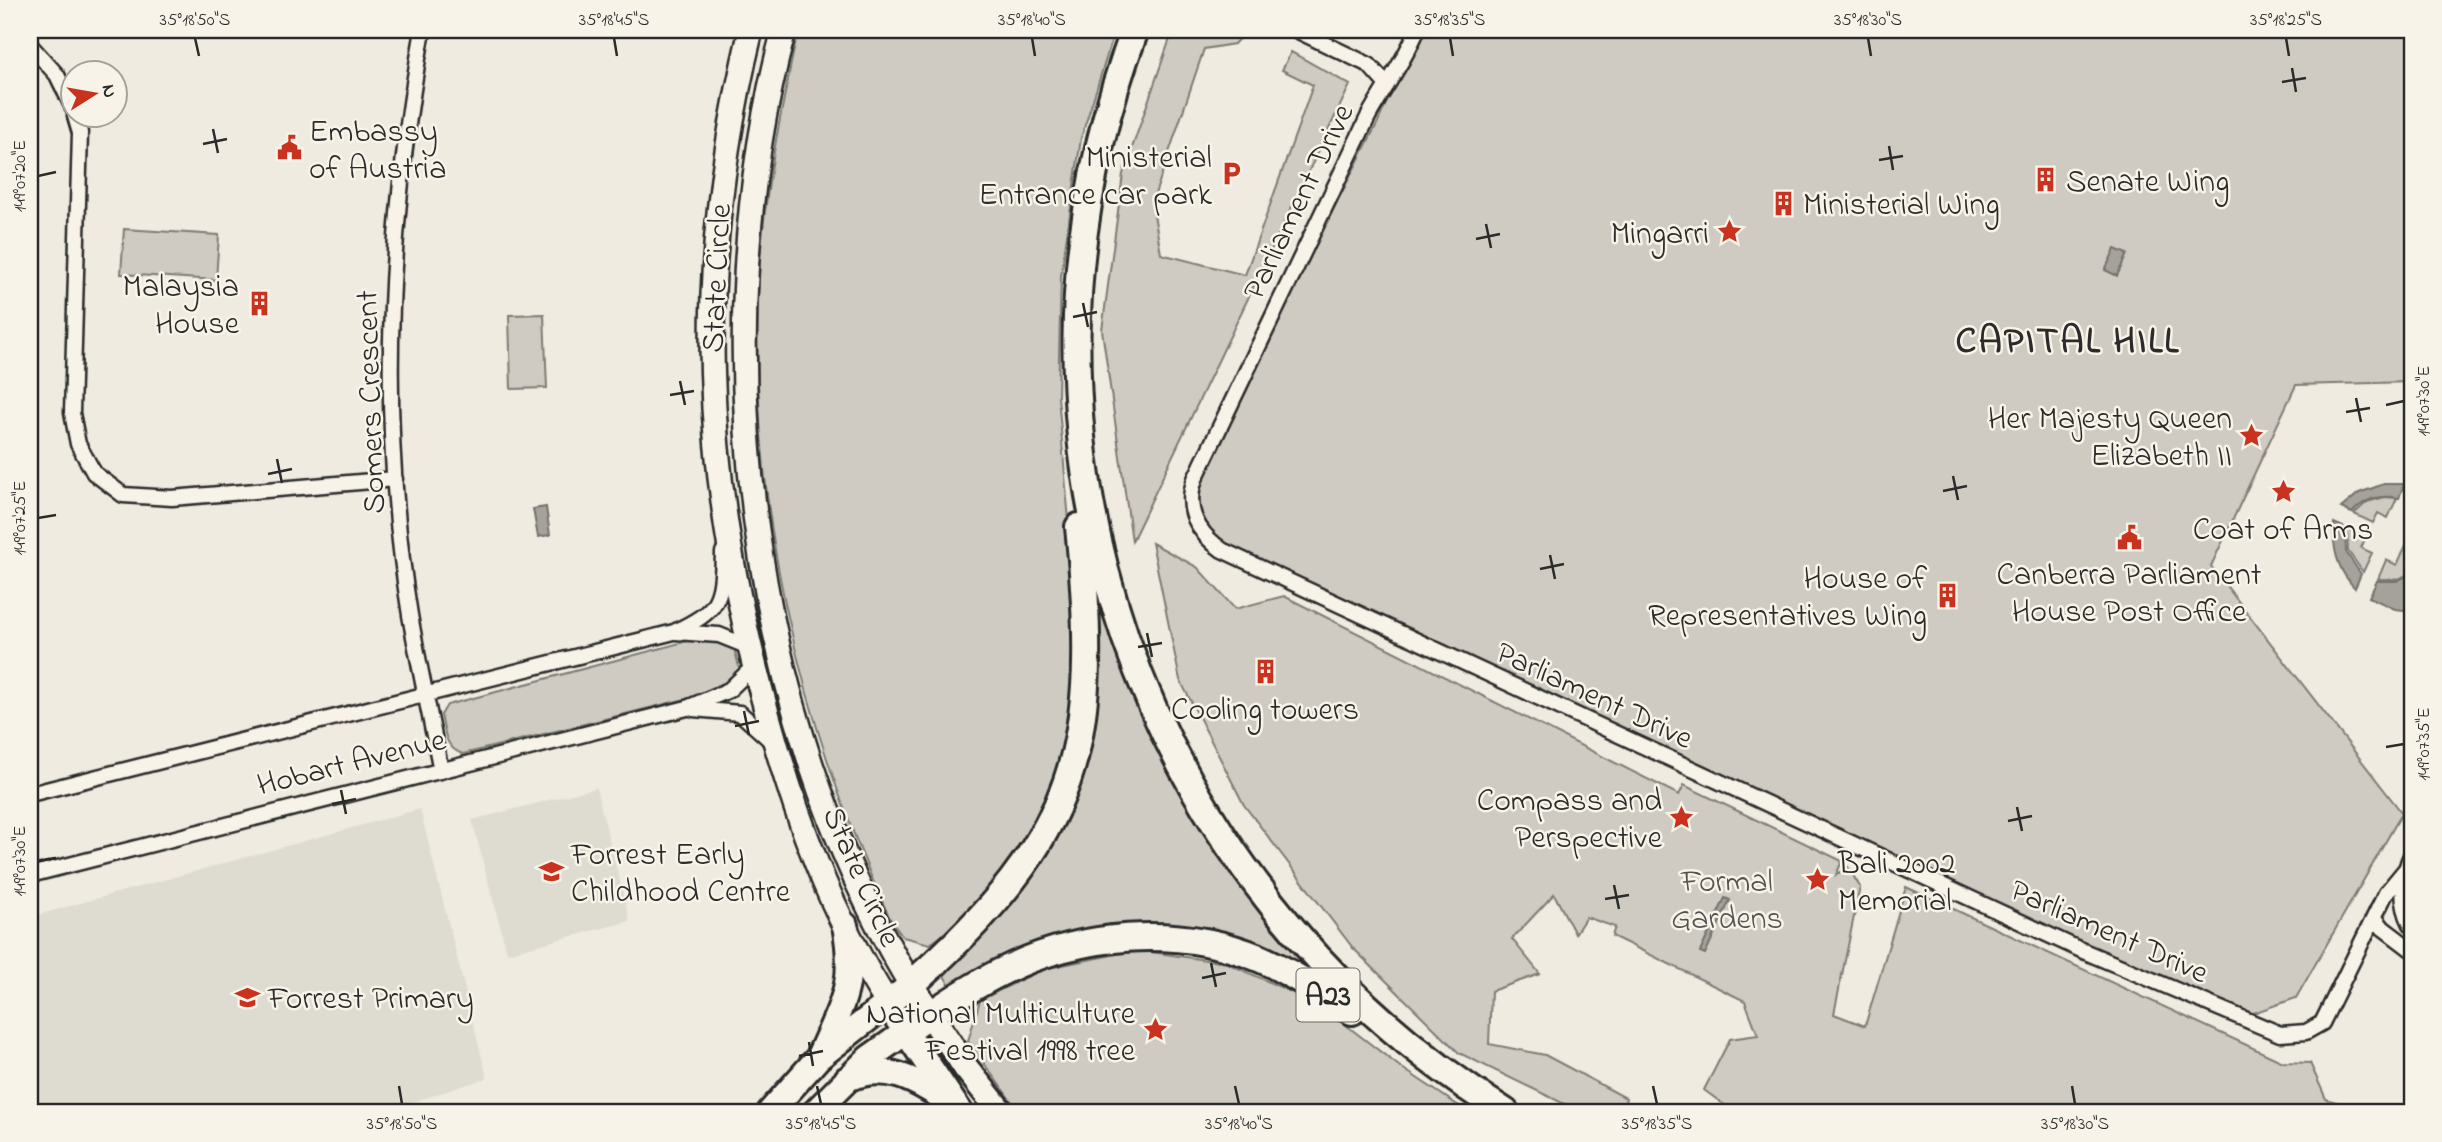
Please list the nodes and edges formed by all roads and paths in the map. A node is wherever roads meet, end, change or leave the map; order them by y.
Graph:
1 (423, 30) edge
2 (751, 30) edge
3 (784, 30) edge
4 (1135, 30) edge
5 (1296, 30) edge
6 (1418, 30) edge
7 (30, 45) edge
8 (60, 81) edge
9 (1386, 84) junction
10 (79, 130) edge
11 (1076, 362) junction
12 (395, 479) junction
13 (723, 516) junction
14 (769, 601) junction
15 (674, 632) junction
16 (754, 657) junction
17 (426, 695) junction
18 (793, 696) junction
19 (687, 708) junction
20 (776, 747) junction
21 (441, 771) junction
22 (30, 794) edge
23 (2412, 853) edge
24 (2405, 870) junction
25 (30, 875) edge
26 (2376, 916) junction
27 (845, 925) junction
28 (2411, 925) edge
29 (2412, 950) edge
30 (911, 985) junction
31 (888, 1004) junction
32 (930, 1015) junction
33 (904, 1031) junction
34 (1393, 1033) junction
35 (818, 1058) junction
36 (843, 1081) junction
37 (958, 1110) edge
38 (771, 1112) edge
39 (815, 1112) edge
40 (1001, 1112) edge
41 (1505, 1112) edge

1 - 12 street, Somers Crescent
2 - 13 main road, State Circle
3 - 14 main road, State Circle
4 - 11 highway
5 - 9 street
6 - 9 street, Parliament Drive
7 - 8 street
9 - 26 street, Parliament Drive
10 - 12 street
11 - 30 highway
11 - 34 highway
12 - 17 street, Somers Crescent
13 - 15 street, Hobart Avenue
13 - 16 main road, State Circle
14 - 16 main road
14 - 18 main road, State Circle
15 - 16 street, Hobart Avenue
15 - 17 street, Hobart Avenue
16 - 18 main road, State Circle
16 - 19 street, Hobart Avenue
16 - 20 main road, State Circle
17 - 21 street, Somers Crescent
17 - 22 street, Hobart Avenue
18 - 30 main road, State Circle
19 - 20 street, Hobart Avenue
19 - 21 street, Hobart Avenue
20 - 27 main road, State Circle
21 - 25 street, Hobart Avenue
23 - 24 street, Parliament Drive
24 - 26 street, Parliament Drive
24 - 28 street, Parliament Drive
26 - 28 street
26 - 29 street
27 - 31 main road, State Circle
27 - 35 highway
30 - 31 highway
30 - 32 highway, State Circle
31 - 33 highway, State Circle
31 - 35 highway
32 - 33 highway, A23
32 - 34 highway, A23
32 - 40 highway, State Circle
33 - 36 highway, A23
33 - 37 highway, State Circle
34 - 41 highway, A23
35 - 38 highway
36 - 37 highway
36 - 39 highway, A23

